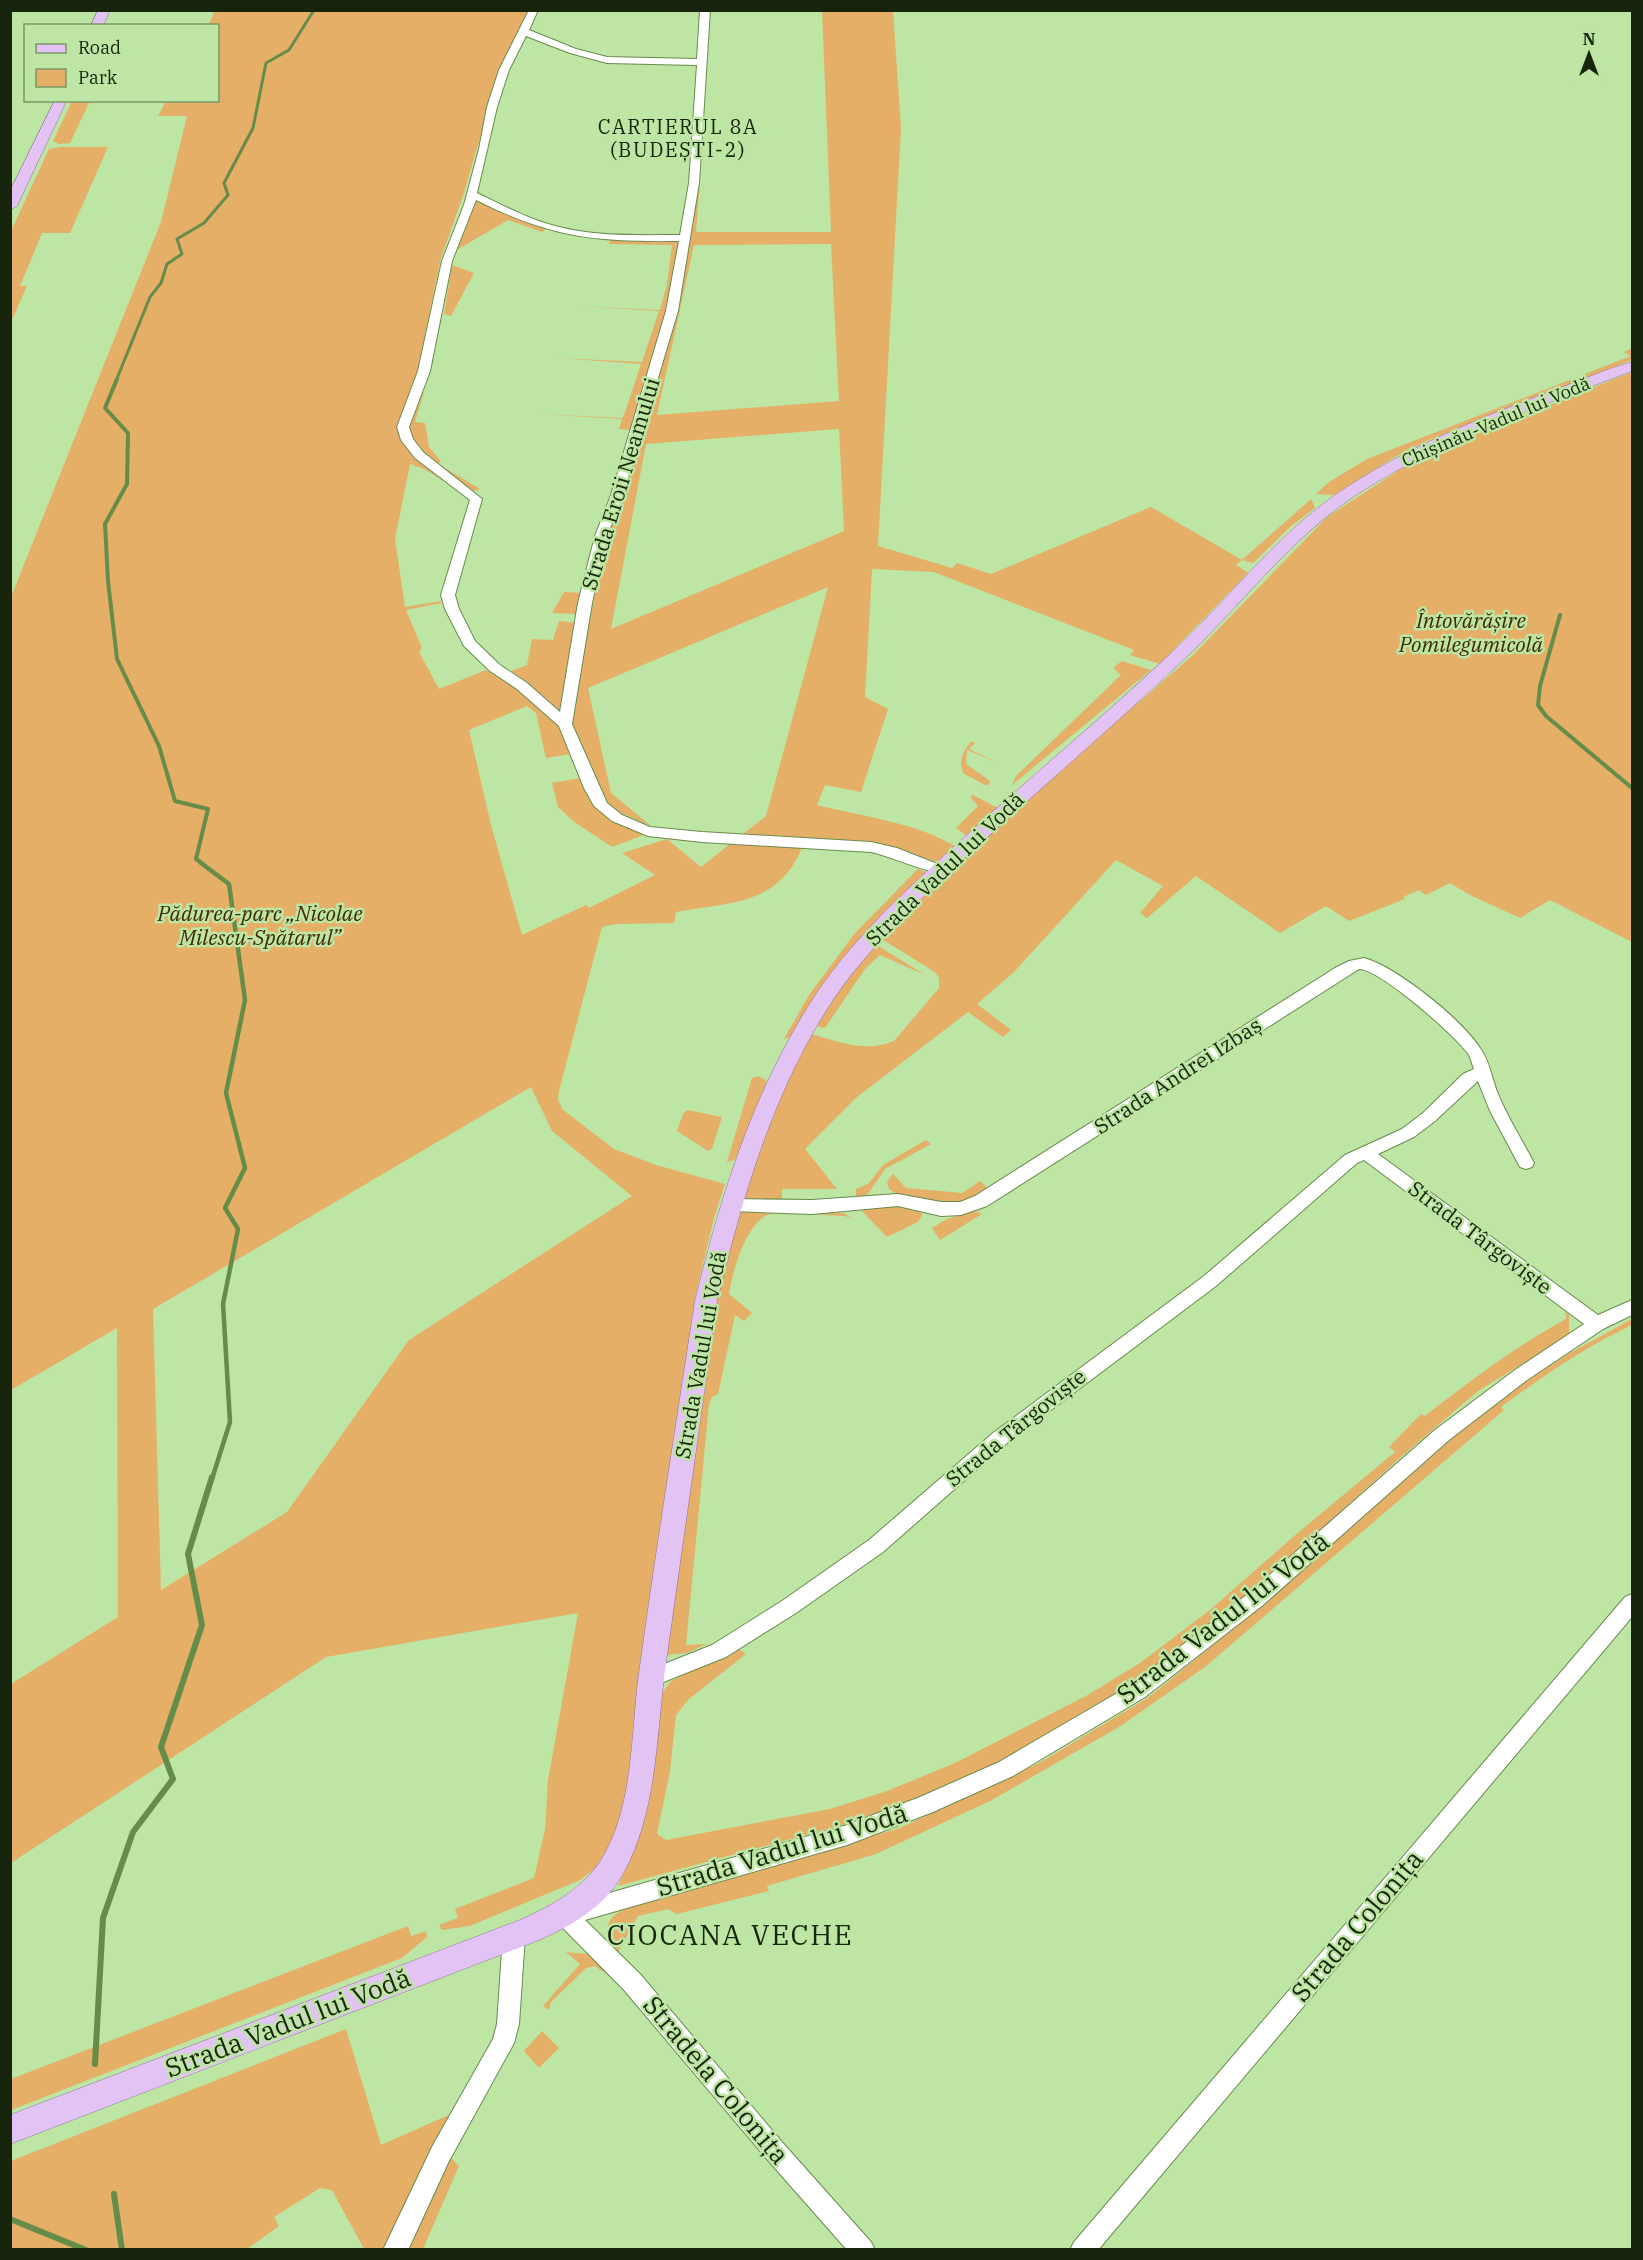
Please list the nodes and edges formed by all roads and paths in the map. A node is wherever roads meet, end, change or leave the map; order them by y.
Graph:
1 (104, 10) edge
2 (534, 10) edge
3 (705, 10) edge
4 (98, 24) edge
5 (522, 31) junction
6 (700, 62) junction
7 (60, 102) edge
8 (472, 194) junction
9 (10, 207) edge
10 (686, 238) junction
11 (1632, 366) edge
12 (1180, 655) joint
13 (565, 724) junction
14 (940, 870) junction
15 (1481, 1071) junction
16 (1364, 1152) junction
17 (1526, 1163) dead end
18 (732, 1205) junction
19 (1632, 1307) edge
20 (1597, 1324) junction
21 (1632, 1603) edge
22 (651, 1678) junction
23 (565, 1915) junction
24 (514, 1936) junction
25 (10, 2130) edge
26 (394, 2250) edge
27 (862, 2250) edge
28 (1082, 2250) edge

1 - 4 main road
2 - 5 street
3 - 6 street, Strada Eroii Neamului
5 - 6 street
5 - 8 street
6 - 10 street, Strada Eroii Neamului
7 - 9 main road
8 - 10 street
8 - 13 street
10 - 13 street, Strada Eroii Neamului
11 - 12 main road, Chișinău-Vadul lui Vodă
12 - 14 main road, Strada Vadul lui Vodă
13 - 14 street
14 - 18 main road, Strada Vadul lui Vodă
15 - 16 street, Strada Târgoviște
15 - 17 street, Strada Andrei Izbaș
15 - 18 street, Strada Andrei Izbaș
16 - 20 street, Strada Târgoviște
16 - 22 street, Strada Târgoviște
18 - 22 main road, Strada Vadul lui Vodă
19 - 20 street, Strada Vadul lui Vodă
20 - 23 street, Strada Vadul lui Vodă
21 - 28 street, Strada Colonița
22 - 23 main road, Strada Vadul lui Vodă
23 - 24 main road, Strada Vadul lui Vodă
23 - 27 street, Stradela Colonița
24 - 25 main road, Strada Vadul lui Vodă
24 - 26 street

